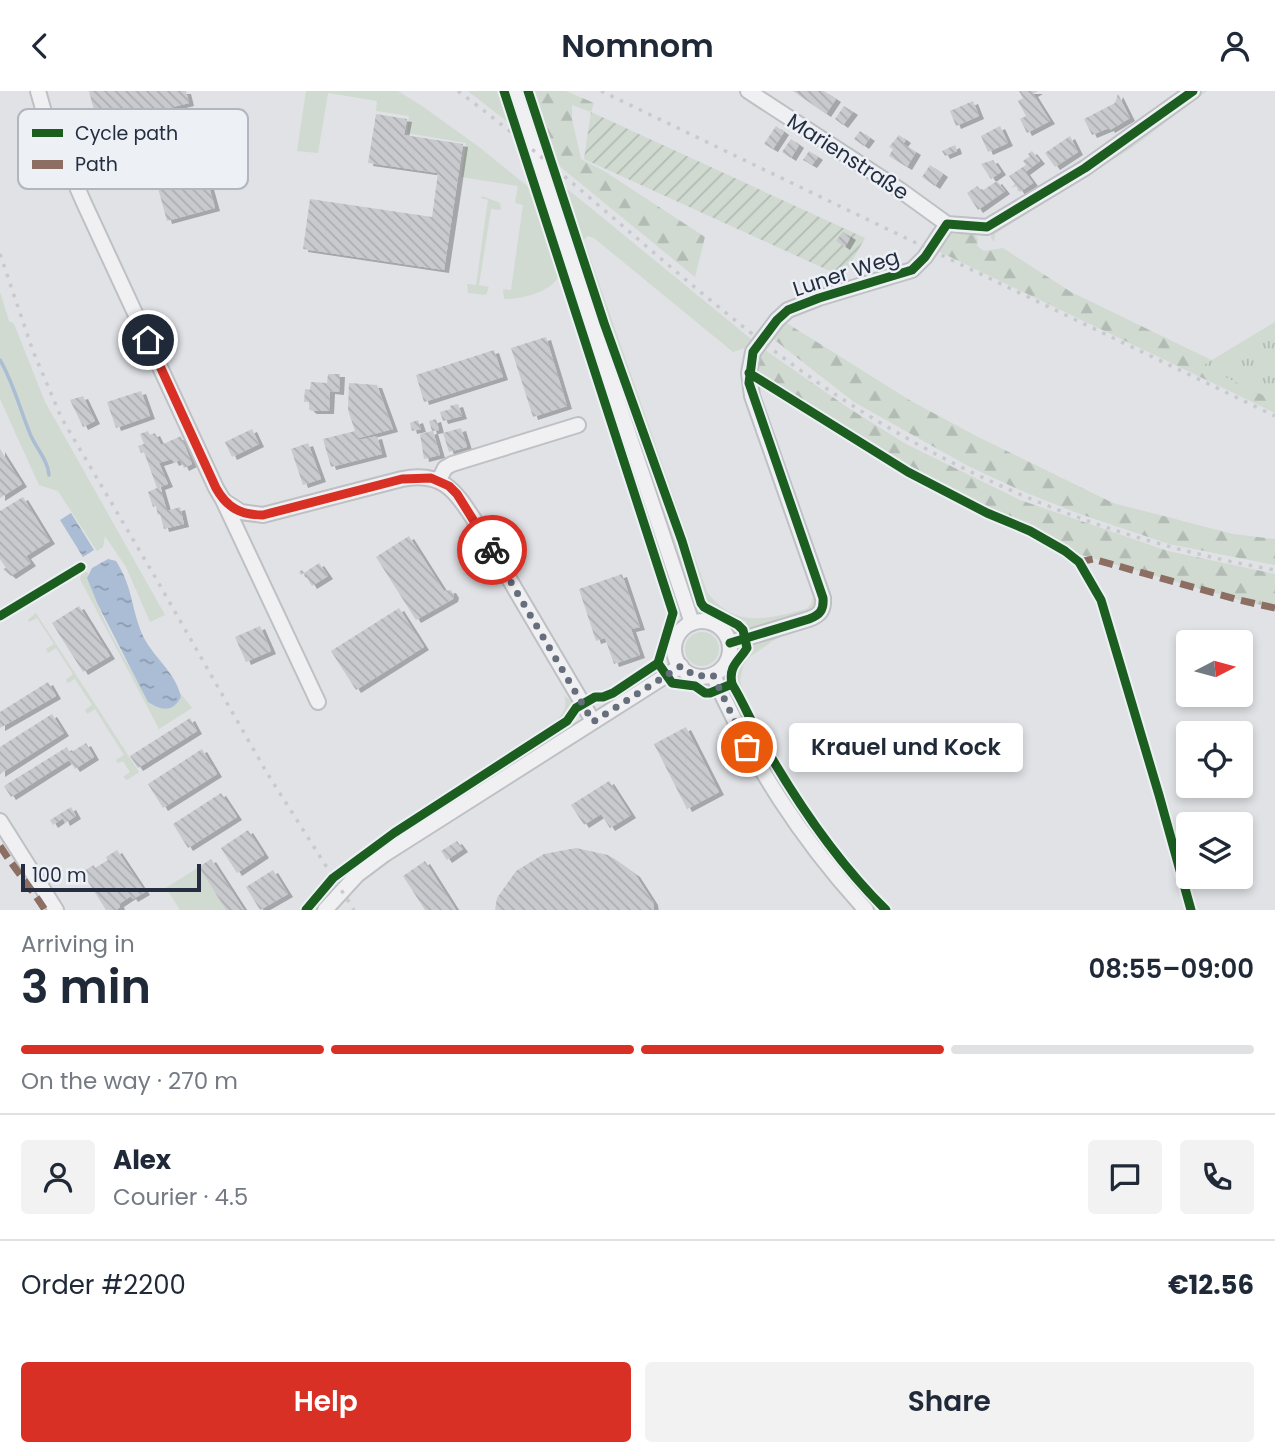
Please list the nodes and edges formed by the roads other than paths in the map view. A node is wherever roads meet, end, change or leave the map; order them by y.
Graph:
1 (38, 91) edge
2 (513, 91) edge
3 (748, 91) edge
4 (1194, 91) edge
5 (43, 109) edge
6 (78, 189) edge
7 (947, 224) junction
8 (578, 425) dead end
9 (439, 480) junction
10 (223, 500) junction
11 (692, 623) junction
12 (730, 643) junction
13 (681, 666) junction
14 (713, 675) junction
15 (318, 702) dead end
16 (593, 722) junction
17 (0, 821) edge
18 (56, 910) edge
19 (325, 910) edge
20 (866, 910) edge

1 - 5 street
2 - 11 street
3 - 7 street, Marienstraße
4 - 7 street
6 - 10 street
7 - 12 street, Luner Weg
8 - 9 street
9 - 10 street
9 - 16 street
10 - 15 street
11 - 12 street
11 - 13 street
12 - 14 street
13 - 14 street
13 - 16 street
14 - 20 street
16 - 19 street
17 - 18 street

